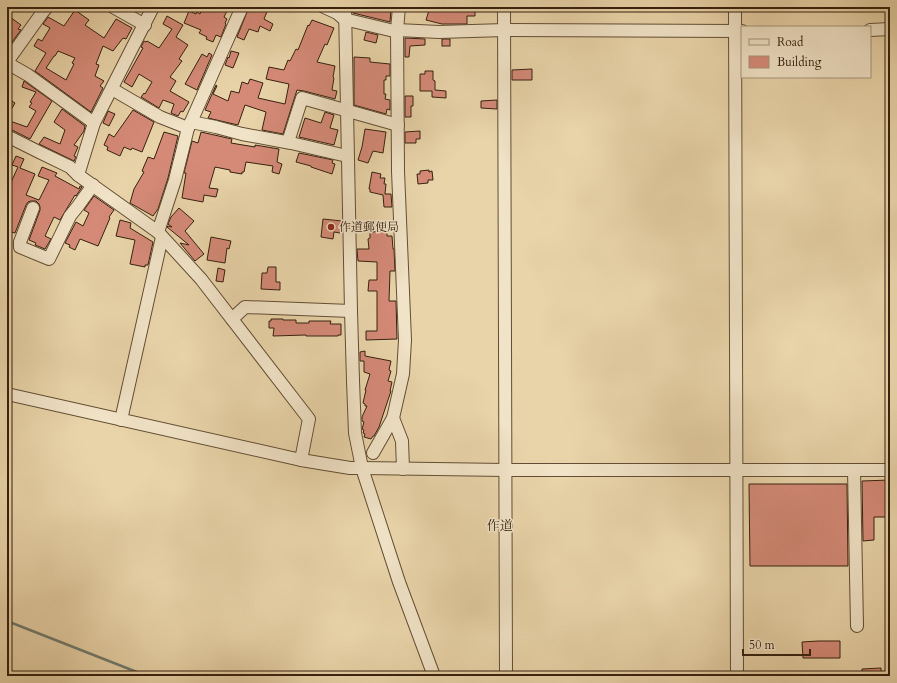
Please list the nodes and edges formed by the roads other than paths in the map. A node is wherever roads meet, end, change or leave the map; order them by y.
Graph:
1 (48, 7) edge
2 (113, 7) edge
3 (153, 7) edge
4 (242, 7) edge
5 (324, 7) edge
6 (399, 7) edge
7 (504, 7) edge
8 (735, 7) edge
9 (345, 13) edge
10 (145, 25) junction
11 (397, 30) junction
12 (505, 30) junction
13 (871, 30) edge
14 (890, 30) edge
15 (739, 31) edge
16 (7, 63) edge
17 (112, 89) junction
18 (346, 110) junction
19 (94, 123) junction
20 (190, 125) junction
21 (398, 125) junction
22 (7, 136) edge
23 (288, 142) junction
24 (347, 156) junction
25 (78, 175) junction
26 (93, 186) junction
27 (33, 208) dead end
28 (160, 235) junction
29 (351, 311) junction
30 (232, 319) junction
31 (7, 394) edge
32 (393, 418) junction
33 (121, 420) junction
34 (373, 453) dead end
35 (301, 460) junction
36 (362, 468) junction
37 (403, 469) junction
38 (506, 470) junction
39 (737, 470) junction
40 (854, 470) junction
41 (890, 470) edge
42 (857, 626) dead end
43 (434, 676) edge
44 (506, 676) edge
45 (737, 676) edge

1 - 16 street
2 - 10 street
3 - 10 street
4 - 20 street
5 - 9 street
6 - 11 street
7 - 12 street
8 - 15 street
9 - 11 street
9 - 18 street
10 - 17 street
11 - 12 street
11 - 21 street
12 - 15 street
12 - 38 street
13 - 14 street
15 - 39 street
16 - 19 street
17 - 19 street
17 - 20 street
18 - 21 street
18 - 23 street
18 - 24 street
19 - 25 street
20 - 23 street
20 - 28 street
21 - 32 street
22 - 25 street
23 - 24 street
24 - 29 street
25 - 26 street
26 - 27 street
26 - 28 street
28 - 30 street
28 - 33 street
29 - 30 street
29 - 36 street
30 - 35 street
31 - 33 street
32 - 34 street
32 - 37 street
33 - 35 street
35 - 36 street
36 - 37 street
36 - 43 street
37 - 38 street
38 - 39 street
38 - 44 street
39 - 40 street
39 - 45 street
40 - 41 street
40 - 42 street

